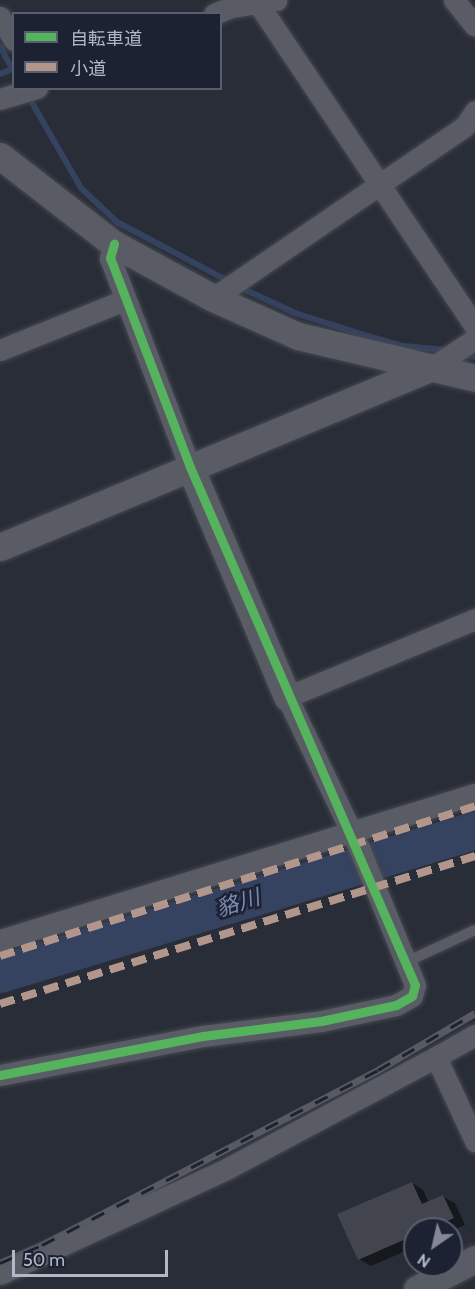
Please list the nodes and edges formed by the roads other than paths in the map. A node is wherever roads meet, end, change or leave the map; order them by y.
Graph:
1 (454, 0) edge
2 (266, 1) edge
3 (225, 7) edge
4 (0, 17) edge
5 (475, 26) edge
6 (12, 37) edge
7 (34, 90) edge
8 (6, 98) edge
9 (475, 111) edge
10 (0, 156) edge
11 (378, 185) junction
12 (114, 244) junction
13 (228, 287) junction
14 (125, 300) junction
15 (473, 336) edge
16 (0, 350) edge
17 (436, 365) junction
18 (475, 378) edge
19 (190, 467) junction
20 (0, 547) edge
21 (475, 619) edge
22 (288, 697) junction
23 (475, 794) edge
24 (354, 841) junction
25 (475, 930) edge
26 (0, 940) edge
27 (404, 963) junction
28 (475, 1035) edge
29 (436, 1057) junction
30 (0, 1075) edge
31 (475, 1141) edge
32 (475, 1259) edge
33 (0, 1274) edge
34 (417, 1289) edge

1 - 5 street
2 - 3 street
2 - 11 street
4 - 6 street
7 - 8 street
9 - 11 street
10 - 12 street
11 - 13 street
11 - 15 street
12 - 13 street
12 - 14 street
13 - 17 street
14 - 16 street
14 - 19 street
15 - 17 street
17 - 18 street
17 - 19 street
19 - 20 street
19 - 22 street
21 - 22 street
22 - 24 street
23 - 24 street
24 - 26 street
24 - 27 street
25 - 27 lane
27 - 30 street
28 - 29 street
29 - 31 street
29 - 33 street
32 - 34 street

